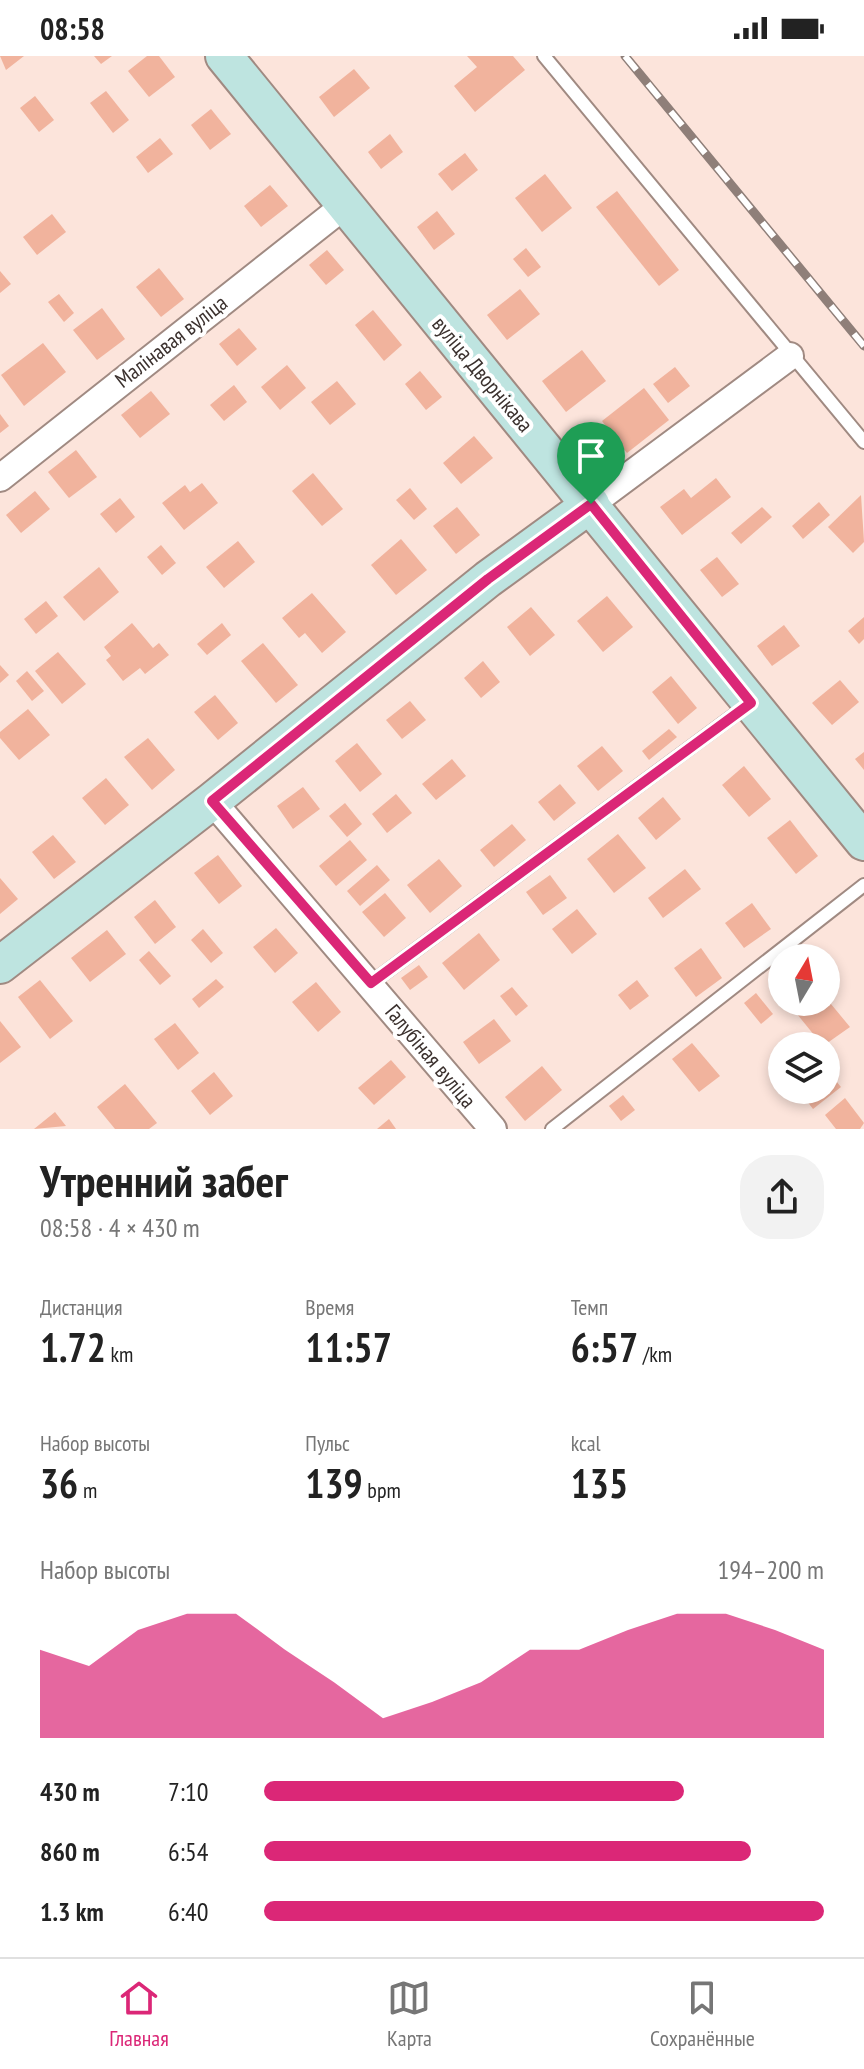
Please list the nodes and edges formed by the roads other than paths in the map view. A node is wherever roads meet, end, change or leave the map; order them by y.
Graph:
1 (224, 56) edge
2 (544, 56) edge
3 (344, 206) junction
4 (790, 356) junction
5 (864, 442) edge
6 (0, 478) edge
7 (591, 504) junction
8 (751, 703) junction
9 (212, 801) junction
10 (864, 842) edge
11 (864, 885) edge
12 (0, 965) edge
13 (371, 983) junction
14 (493, 1129) edge
15 (552, 1129) edge

1 - 3 main road, вуліца Дворнікава
2 - 4 lane
3 - 6 street, Малінавая вуліца
3 - 7 main road, вуліца Дворнікава
4 - 5 lane
4 - 7 street
7 - 8 main road, вуліца Дворнікава
7 - 9 main road
8 - 10 main road, вуліца Дворнікава
8 - 13 lane
9 - 12 main road
9 - 13 street, Галубіная вуліца
11 - 15 lane
13 - 14 street, Галубіная вуліца

